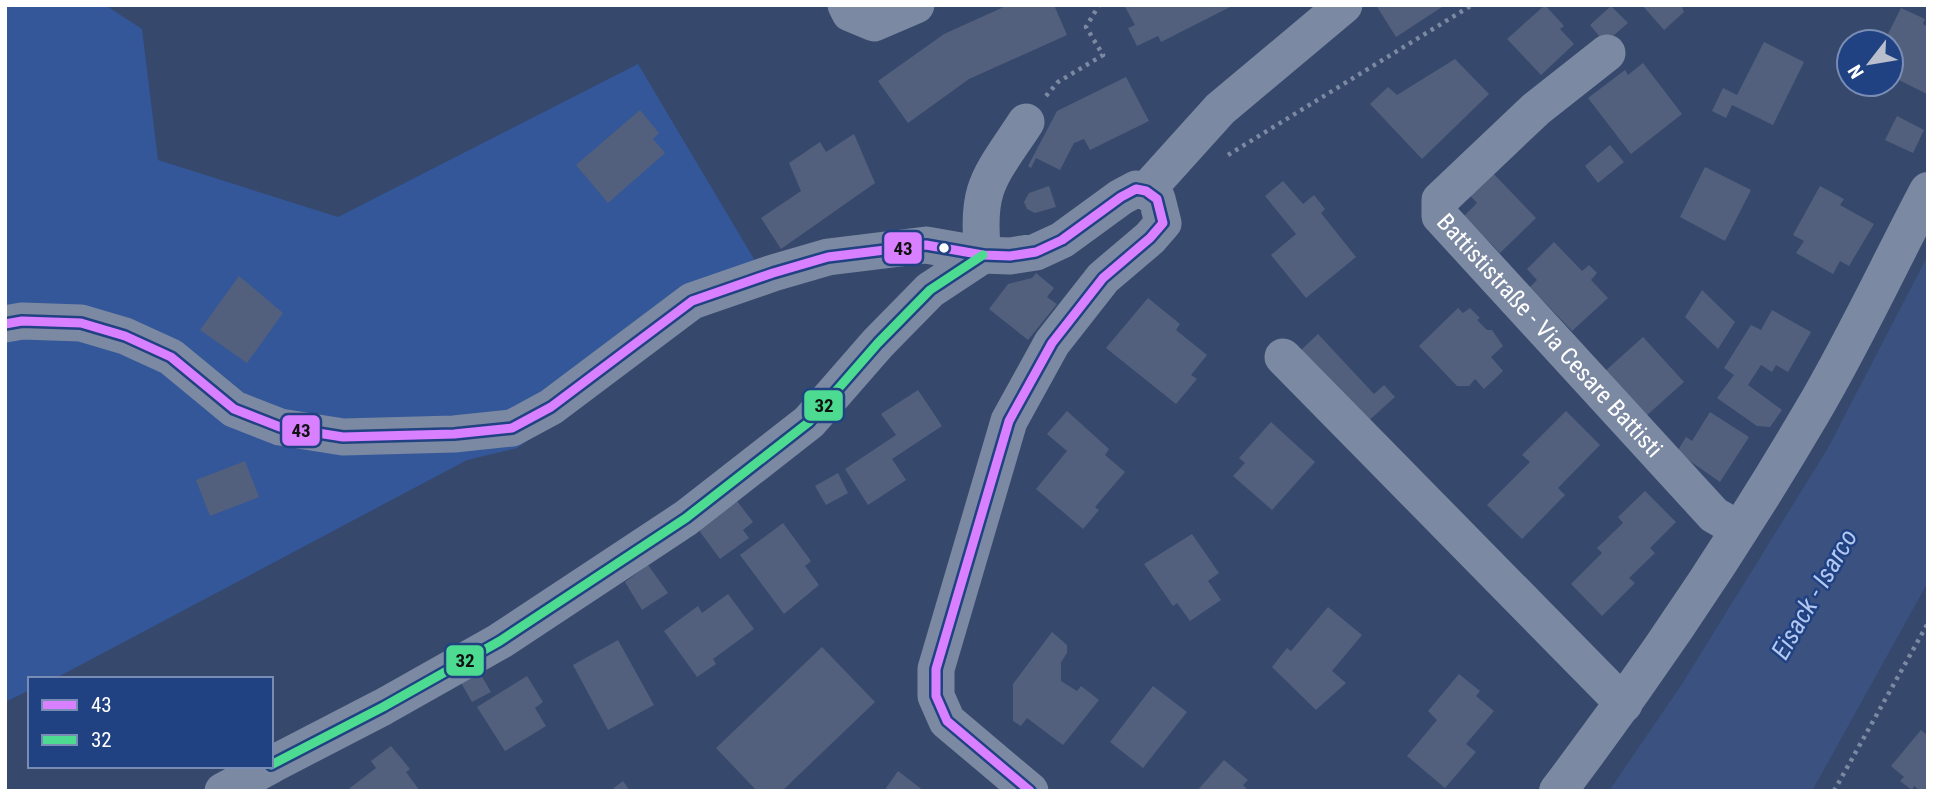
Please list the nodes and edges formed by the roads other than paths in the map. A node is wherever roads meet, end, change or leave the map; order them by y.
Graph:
1 (846, 5) edge
2 (916, 5) edge
3 (1344, 5) edge
4 (1606, 53) dead end
5 (1026, 122) road end
6 (1146, 191) junction
7 (1928, 191) edge
8 (983, 255) junction
9 (5, 324) edge
10 (1283, 357) dead end
11 (1740, 530) junction
12 (1624, 704) junction
13 (273, 764) edge
14 (266, 768) edge
15 (223, 791) edge
16 (1030, 791) edge
17 (1558, 791) edge

1 - 2 street
3 - 6 street
4 - 11 street, Battististraße - Via Cesare Battisti
5 - 8 street
6 - 8 street
6 - 16 street
7 - 11 street
8 - 9 street
8 - 13 street
10 - 12 street
11 - 12 street
12 - 17 street
14 - 15 street

